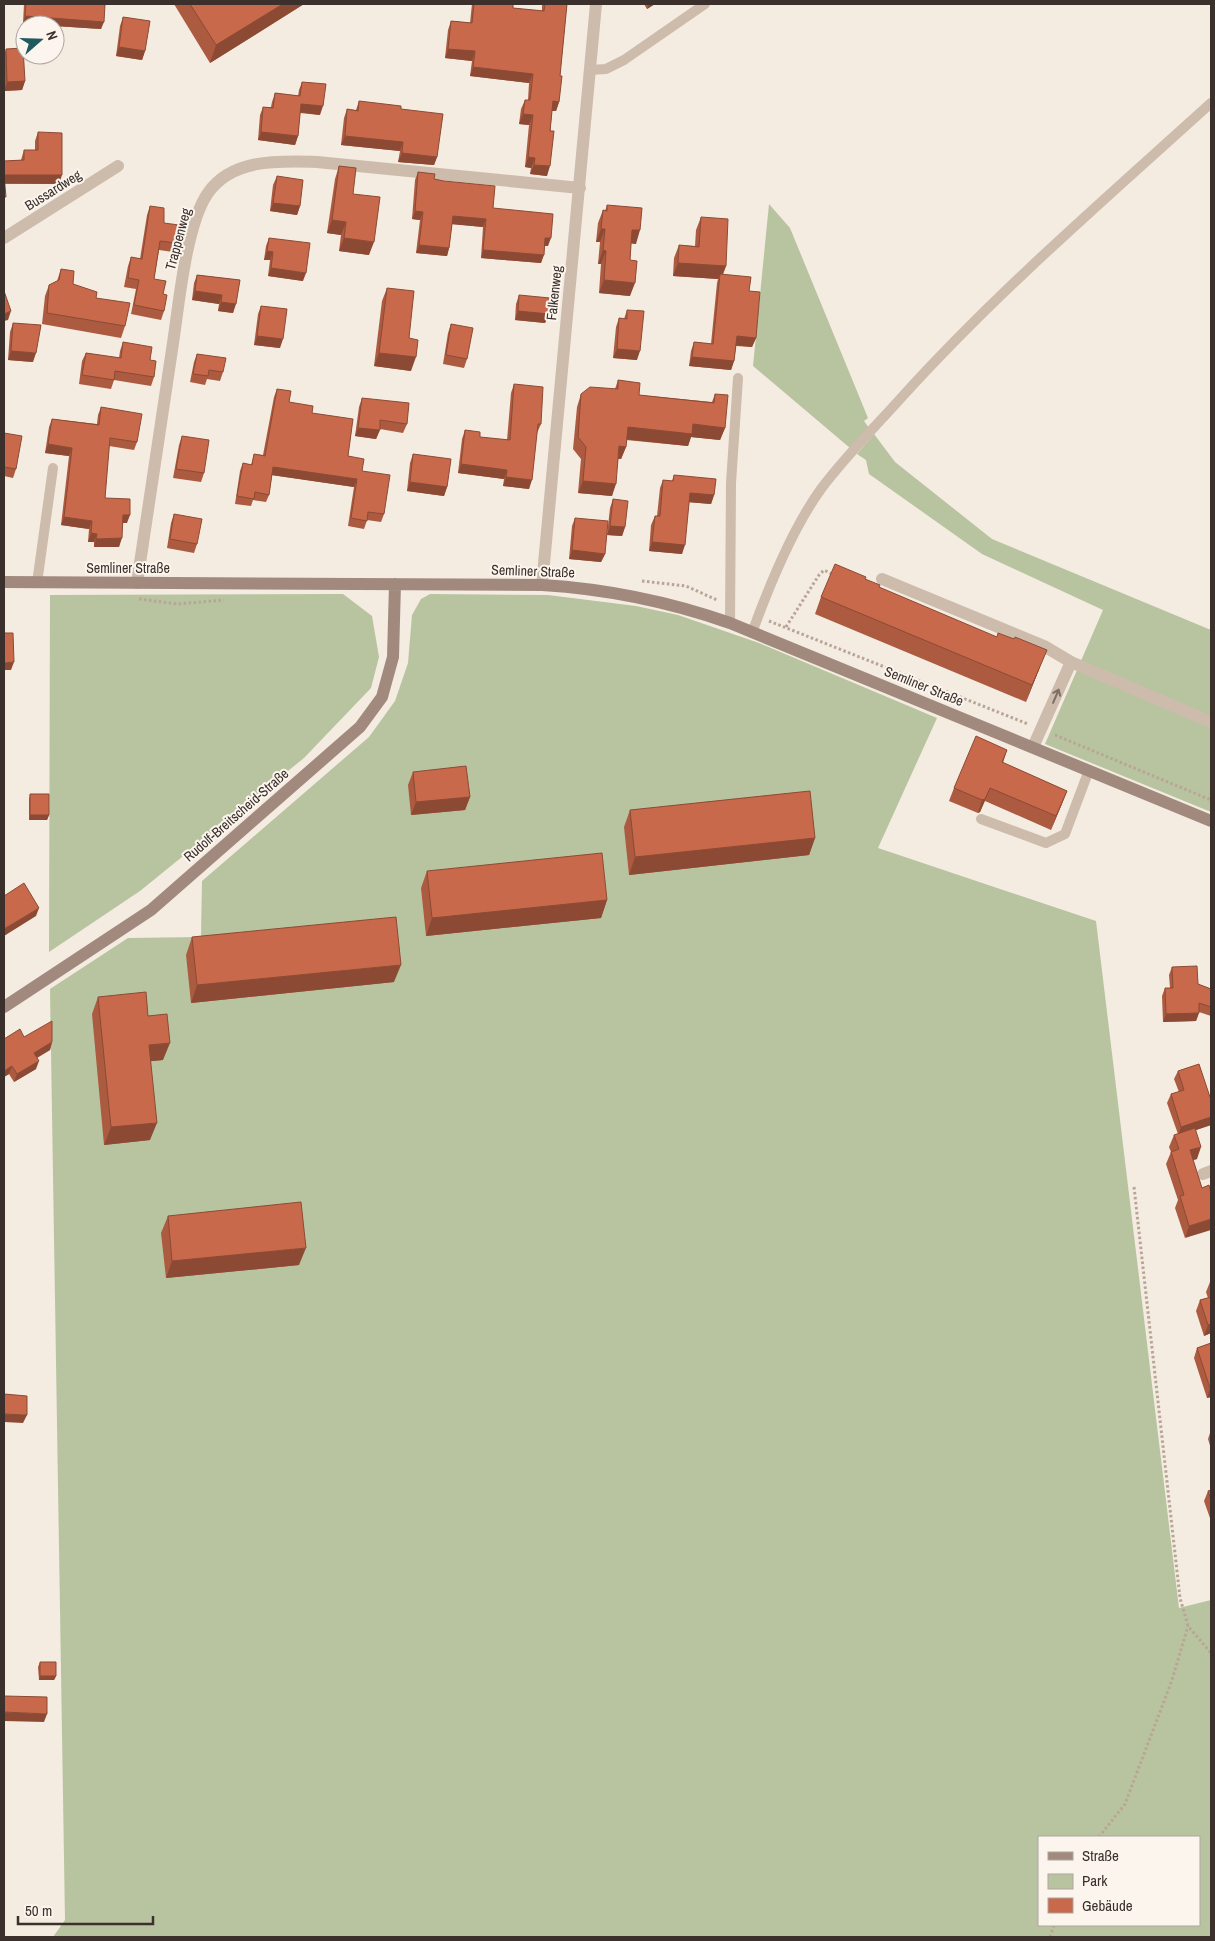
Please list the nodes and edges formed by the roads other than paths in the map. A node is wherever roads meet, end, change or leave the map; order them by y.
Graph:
1 (596, 4) edge
2 (705, 4) edge
3 (590, 70) junction
4 (1211, 103) edge
5 (118, 166) dead end
6 (580, 188) junction
7 (4, 238) edge
8 (738, 378) dead end
9 (53, 468) dead end
10 (882, 579) dead end
11 (4, 582) edge
12 (37, 583) junction
13 (137, 583) junction
14 (395, 584) junction
15 (542, 585) junction
16 (730, 623) junction
17 (752, 633) junction
18 (1071, 662) junction
19 (1211, 722) edge
20 (1033, 747) junction
21 (1089, 770) junction
22 (982, 819) dead end
23 (1211, 821) edge
24 (4, 1006) edge

1 - 3 street, Falkenweg
2 - 3 lane
3 - 6 street, Falkenweg
4 - 17 lane
5 - 7 street, Bussardweg
6 - 13 street, Trappenweg
6 - 15 street, Falkenweg
8 - 16 lane
9 - 12 lane
10 - 18 street
11 - 12 street, Semliner Straße
12 - 13 street, Semliner Straße
13 - 14 street, Semliner Straße
14 - 15 street, Semliner Straße
14 - 24 street, Rudolf-Breitscheid-Straße
15 - 16 street, Semliner Straße
16 - 17 street, Semliner Straße
17 - 20 street, Semliner Straße
18 - 19 street
20 -> 18 street
20 - 21 street, Semliner Straße
21 - 22 lane
21 - 23 street, Semliner Straße

